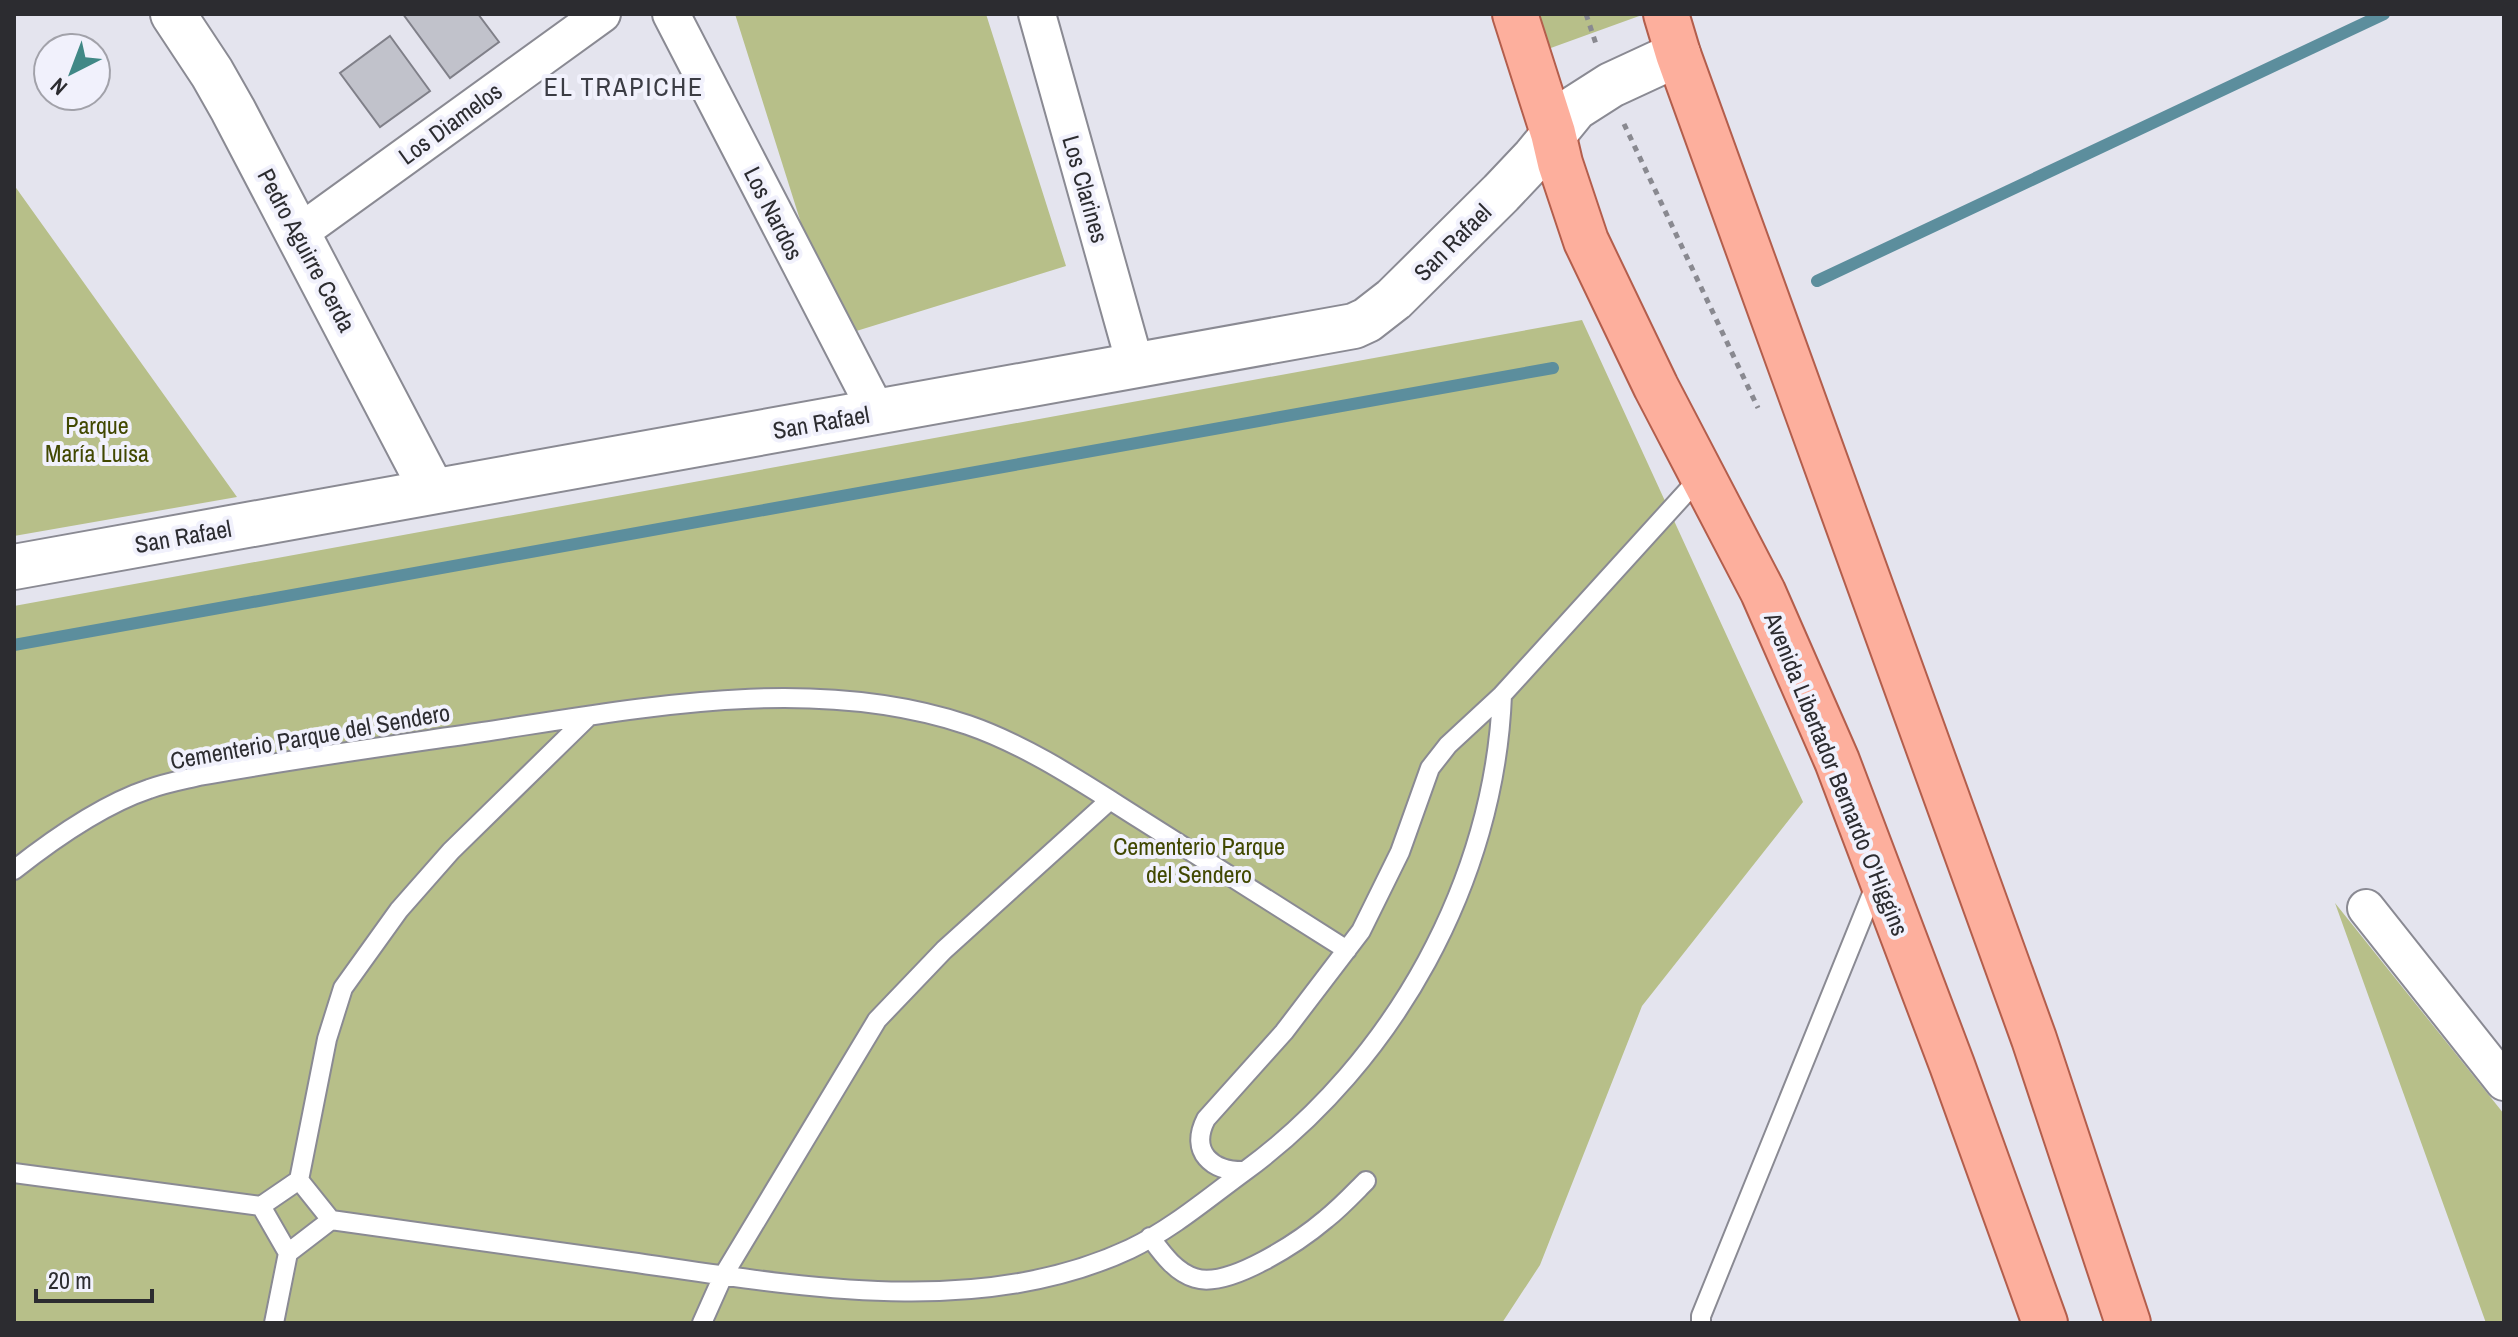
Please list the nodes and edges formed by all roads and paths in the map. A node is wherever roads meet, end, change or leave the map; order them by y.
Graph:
1 (173, 14) edge
2 (602, 14) edge
3 (671, 14) edge
4 (1037, 14) edge
5 (1515, 14) edge
6 (1586, 14) edge
7 (1591, 30) dead end
8 (1672, 34) edge
9 (1553, 133) junction
10 (299, 233) junction
11 (1135, 364) junction
12 (877, 412) junction
13 (1702, 474) junction
14 (432, 490) junction
15 (14, 567) edge
16 (1502, 695) junction
17 (589, 716) junction
18 (1110, 800) junction
19 (14, 870) edge
20 (1880, 875) junction
21 (2366, 908) dead end
22 (1347, 950) junction
23 (2504, 1082) edge
24 (1245, 1171) junction
25 (14, 1173) edge
26 (299, 1180) junction
27 (1366, 1181) dead end
28 (261, 1206) junction
29 (331, 1220) junction
30 (1150, 1237) junction
31 (288, 1253) junction
32 (723, 1276) junction
33 (274, 1323) edge
34 (702, 1323) edge
35 (1701, 1323) edge
36 (2045, 1323) edge
37 (2128, 1323) edge

1 - 10 street, Pedro Aguirre Cerda
2 - 10 street, Los Diamelos
3 - 12 street, Los Nardos
4 - 11 street, Los Clarines
5 - 9 main road, Avenida Libertador Bernardo O'Higgins
6 - 7 path
8 - 9 street, San Rafael
8 - 37 main road
9 - 11 street, San Rafael
9 - 13 main road, Avenida Libertador Bernardo O'Higgins
10 - 14 street, Pedro Aguirre Cerda
11 - 12 street, San Rafael
12 - 14 street, San Rafael
13 - 16 lane
13 - 20 main road, Avenida Libertador Bernardo O'Higgins
14 - 15 street, San Rafael
16 - 22 lane
16 - 24 lane
17 - 18 lane, Cementerio Parque del Sendero
17 - 19 lane, Cementerio Parque del Sendero
17 - 26 lane
18 - 22 lane, Cementerio Parque del Sendero
18 - 32 lane
20 - 35 lane
20 - 36 main road, Avenida Libertador Bernardo O'Higgins
21 - 23 street
22 - 24 lane
24 - 30 lane
25 - 28 lane
26 - 28 lane
26 - 29 lane
27 - 30 lane
28 - 31 lane
29 - 31 lane
29 - 32 lane
30 - 32 lane
31 - 33 lane
32 - 34 lane

